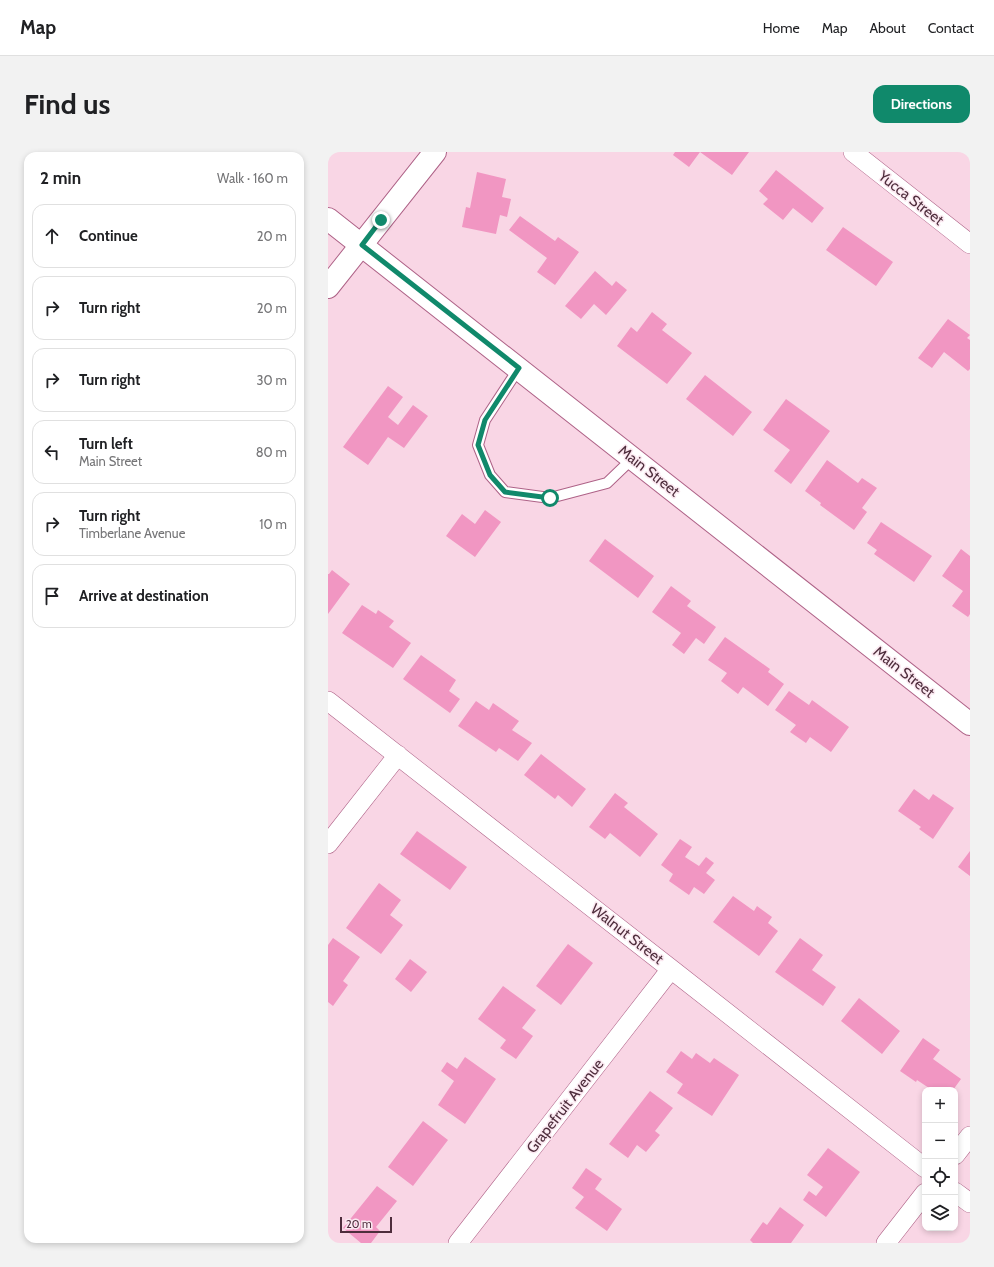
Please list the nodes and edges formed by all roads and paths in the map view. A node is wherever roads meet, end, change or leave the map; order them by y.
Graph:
1 (435, 152) edge
2 (853, 152) edge
3 (328, 218) edge
4 (970, 244) edge
5 (362, 245) junction
6 (328, 287) edge
7 (519, 368) junction
8 (633, 458) junction
9 (328, 701) edge
10 (970, 724) edge
11 (398, 755) junction
12 (328, 844) edge
13 (671, 969) junction
14 (970, 1136) edge
15 (958, 1151) edge
16 (922, 1166) edge
17 (958, 1194) edge
18 (923, 1195) edge
19 (970, 1203) edge
20 (458, 1243) edge
21 (886, 1243) edge

1 - 5 main road
2 - 4 street, Yucca Street
3 - 5 main road, Main Street
5 - 6 main road
5 - 7 main road, Main Street
7 - 8 main road, Main Street
7 - 8 lane
8 - 10 main road, Main Street
9 - 11 street, Walnut Street
11 - 12 street
11 - 13 street, Walnut Street
13 - 16 street, Walnut Street
13 - 20 street, Grapefruit Avenue
14 - 15 street
17 - 19 street
18 - 21 street

